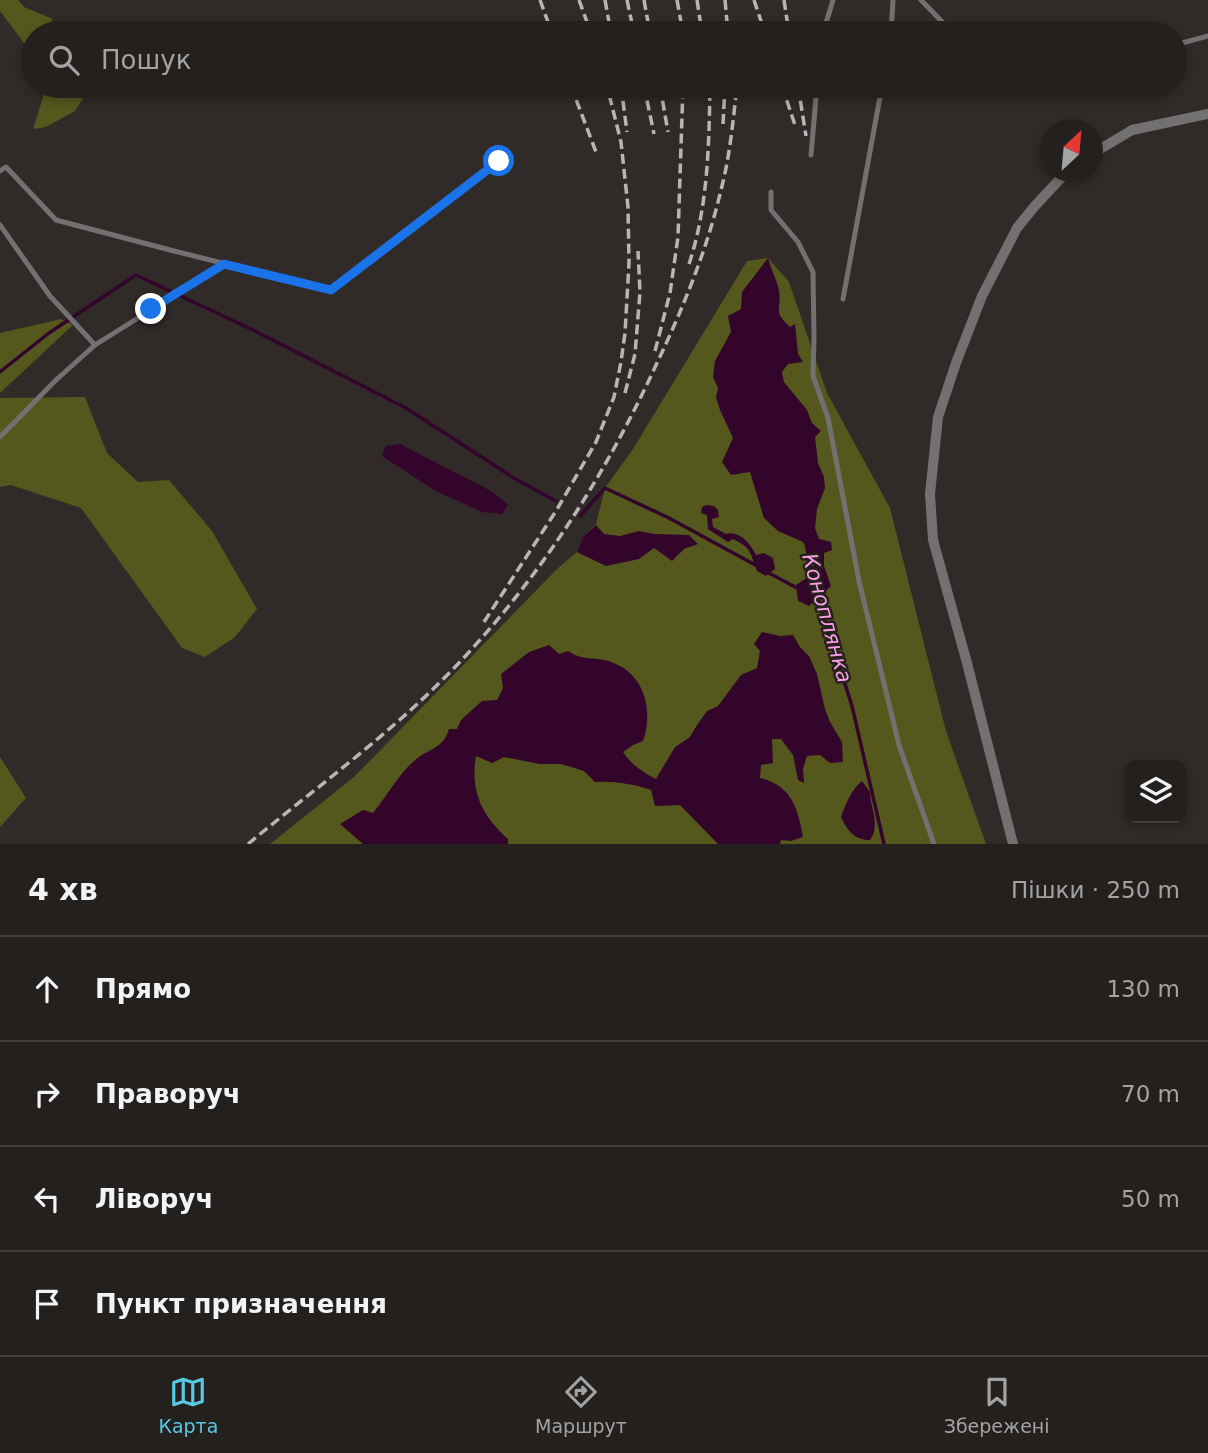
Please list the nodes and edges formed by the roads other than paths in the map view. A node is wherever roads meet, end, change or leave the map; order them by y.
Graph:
1 (834, 0) edge
2 (893, 0) edge
3 (923, 1) edge
4 (827, 21) edge
5 (892, 21) edge
6 (942, 21) edge
7 (1208, 36) edge
8 (1187, 42) edge
9 (816, 98) edge
10 (880, 98) edge
11 (1208, 114) edge
12 (1103, 148) edge
13 (811, 155) dead end
14 (499, 161) dead end
15 (0, 171) edge
16 (1057, 182) edge
17 (771, 192) dead end
18 (0, 225) edge
19 (224, 264) junction
20 (843, 299) dead end
21 (95, 345) junction
22 (0, 436) edge
23 (934, 844) edge
24 (1013, 844) edge

1 - 4 lane
2 - 5 lane
3 - 6 lane
7 - 8 lane
9 - 13 lane
10 - 20 lane
11 - 12 street
14 - 19 lane
15 - 19 lane
16 - 24 street
17 - 23 lane
18 - 21 lane
19 - 21 lane
21 - 22 lane

